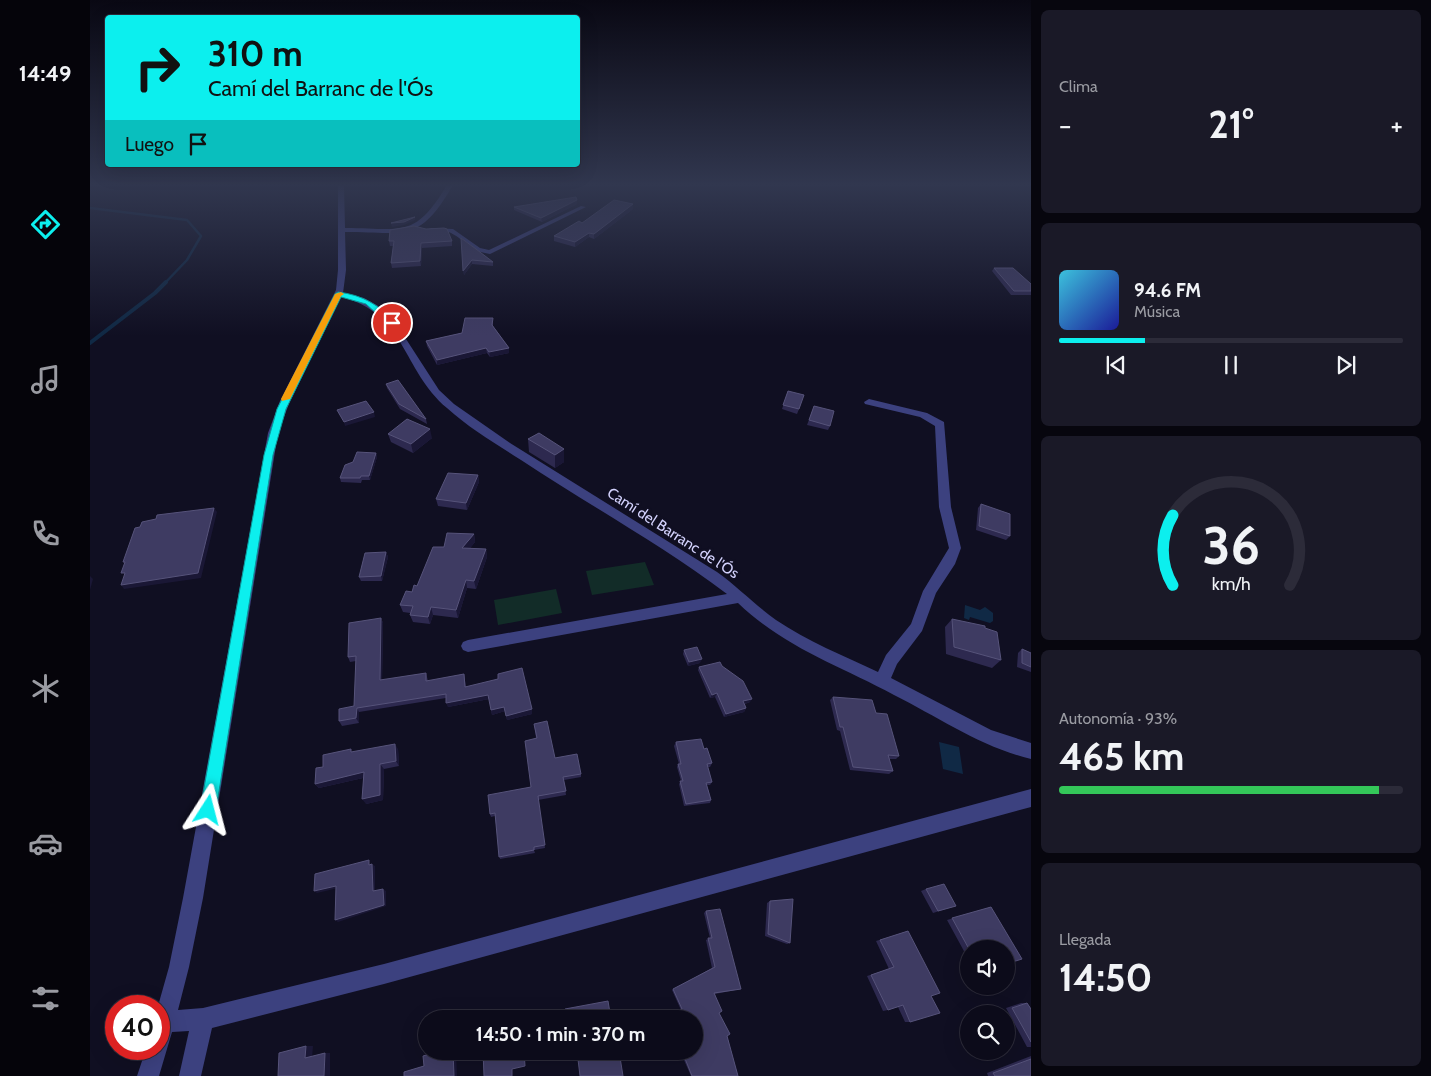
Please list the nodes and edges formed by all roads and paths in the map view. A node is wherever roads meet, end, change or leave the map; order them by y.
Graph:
1 (341, 235) edge
2 (458, 235) edge
3 (525, 235) edge
4 (338, 294) junction
5 (869, 402) dead end
6 (741, 597) junction
7 (468, 646) dead end
8 (882, 681) junction
9 (1031, 751) edge
10 (1031, 798) edge
11 (170, 1000) edge
12 (203, 1019) junction
13 (170, 1022) edge
14 (153, 1060) edge
15 (148, 1076) edge
16 (190, 1076) edge

1 - 4 street
2 - 3 street
4 - 6 street, Camí del Barranc de l'Ós
4 - 11 street
5 - 8 street
6 - 7 street
6 - 8 street, Camí del Barranc de l'Ós
8 - 9 street, Camí del Barranc de l'Ós
10 - 12 street
12 - 13 street
12 - 16 street
14 - 15 street

